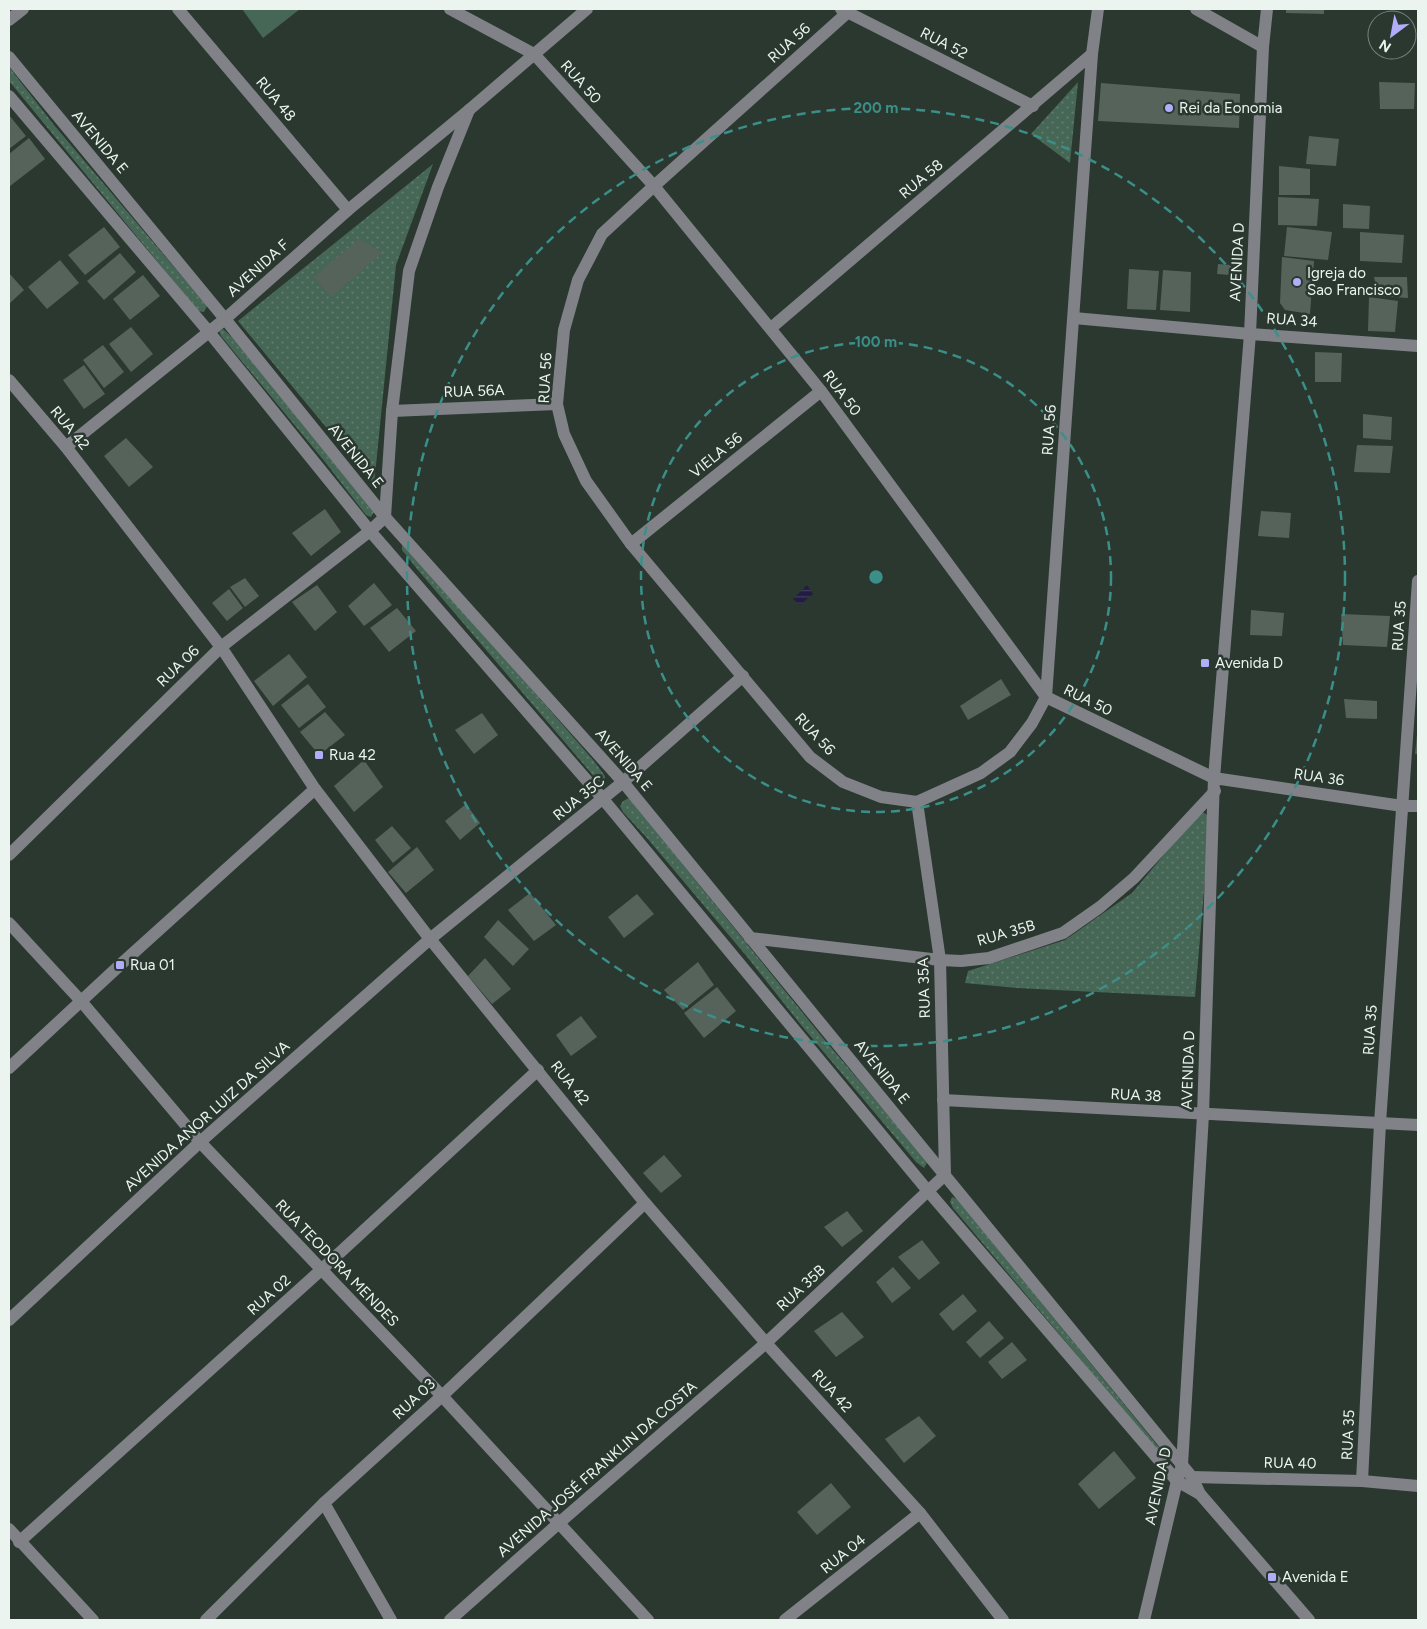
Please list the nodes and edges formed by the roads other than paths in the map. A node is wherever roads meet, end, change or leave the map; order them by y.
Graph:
1 (23, 9) edge
2 (178, 9) edge
3 (450, 9) edge
4 (587, 9) edge
5 (1098, 9) edge
6 (1196, 9) edge
7 (1267, 9) edge
8 (844, 11) edge
9 (9, 20) edge
10 (1263, 46) junction
11 (534, 54) junction
12 (1092, 54) junction
13 (9, 57) edge
14 (9, 96) edge
15 (1033, 106) junction
16 (469, 110) junction
17 (654, 186) junction
18 (348, 210) junction
19 (1074, 318) junction
20 (225, 319) junction
21 (770, 328) junction
22 (209, 332) junction
23 (1250, 334) junction
24 (1418, 346) edge
25 (9, 380) edge
26 (821, 391) junction
27 (557, 404) junction
28 (392, 410) junction
29 (66, 447) junction
30 (385, 517) junction
31 (370, 531) junction
32 (631, 544) junction
33 (1418, 581) edge
34 (221, 647) junction
35 (743, 676) junction
36 (1046, 697) junction
37 (623, 782) junction
38 (1215, 785) junction
39 (315, 789) junction
40 (603, 799) junction
41 (917, 802) junction
42 (1402, 806) junction
43 (1418, 806) edge
44 (9, 855) edge
45 (9, 923) edge
46 (750, 938) junction
47 (430, 939) junction
48 (940, 960) junction
49 (81, 1001) junction
50 (9, 1068) edge
51 (538, 1070) junction
52 (943, 1100) junction
53 (1202, 1115) junction
54 (1380, 1123) junction
55 (1418, 1125) edge
56 (200, 1142) junction
57 (945, 1175) junction
58 (928, 1191) junction
59 (645, 1203) junction
60 (321, 1270) junction
61 (9, 1320) edge
62 (766, 1343) junction
63 (1103, 1369) junction
64 (1091, 1381) junction
65 (442, 1396) junction
66 (1182, 1465) junction
67 (1192, 1477) junction
68 (1176, 1481) junction
69 (1362, 1481) junction
70 (1418, 1486) edge
71 (1200, 1494) junction
72 (324, 1503) junction
73 (920, 1512) junction
74 (559, 1523) junction
75 (9, 1529) edge
76 (19, 1542) junction
77 (93, 1620) edge
78 (206, 1620) edge
79 (391, 1620) edge
80 (450, 1620) edge
81 (648, 1620) edge
82 (785, 1620) edge
83 (1003, 1620) edge
84 (1144, 1620) edge
85 (1310, 1620) edge

1 - 9 street
2 - 18 street, RUA 48
3 - 11 street, RUA 50
4 - 11 street, AVENIDA F
5 - 12 street, RUA 56
6 - 10 street
7 - 10 street, AVENIDA D
8 - 15 street, RUA 52
8 - 17 street, RUA 56
10 - 23 street, AVENIDA D
11 - 16 street, AVENIDA F
11 - 17 street, RUA 50
12 - 15 street, RUA 58
12 - 19 street, RUA 56
13 - 20 street, AVENIDA E
14 - 22 street, AVENIDA E
15 - 21 street, RUA 58
16 - 18 street, AVENIDA F
16 - 28 street, AVENIDA F
17 - 21 street, RUA 50
17 - 27 street, RUA 56
18 - 20 street, AVENIDA F
19 - 23 street, RUA 34
19 - 36 street, RUA 56
20 - 22 street, AVENIDA F
20 - 30 street, AVENIDA E
21 - 26 street, RUA 50
22 - 29 street, AVENIDA F
22 - 31 street, AVENIDA E
23 - 24 street, RUA 34
23 - 38 street, AVENIDA D
25 - 29 street, RUA 42
26 - 32 street, VIELA 56
26 - 36 street, RUA 50
27 - 28 street, RUA 56A
27 - 32 street, RUA 56
28 - 30 street, AVENIDA F
29 - 34 street, RUA 42
30 - 31 street, RUA 06
30 - 37 street, AVENIDA E
31 - 34 street, RUA 06
31 - 40 street, AVENIDA E
32 - 35 street, RUA 56
33 - 42 street, RUA 35
34 - 39 street, RUA 42
34 - 44 street, RUA 06
35 - 37 street, RUA 35C
35 - 41 street, RUA 56
36 - 38 street, RUA 50
36 - 41 street, RUA 56
37 - 40 street, RUA 35C
37 - 46 street, AVENIDA E
38 - 42 street, RUA 36
38 - 48 street, RUA 35B
38 - 53 street, AVENIDA D
39 - 47 street, RUA 42
39 - 49 street
40 - 47 street, RUA 35C
40 - 58 street, AVENIDA E
41 - 48 street, RUA 35A
42 - 43 street, RUA 36
42 - 54 street, RUA 35
45 - 49 street, RUA TEODORA MENDES
46 - 48 street, RUA 35B
46 - 57 street, AVENIDA E
47 - 51 street, RUA 42
47 - 56 street, AVENIDA ANOR LUIZ DA SILVA
48 - 52 street, RUA 35A
49 - 50 street
49 - 56 street, RUA TEODORA MENDES
51 - 59 street, RUA 42
51 - 60 street, RUA 02
52 - 53 street, RUA 38
52 - 57 street, RUA 35A
53 - 54 street, RUA 38
53 - 66 street, AVENIDA D
54 - 55 street, RUA 38
54 - 69 street, RUA 35
56 - 60 street, RUA TEODORA MENDES
56 - 61 street, AVENIDA ANOR LUIZ DA SILVA
57 - 58 street, RUA 35B
57 - 63 street, AVENIDA E
58 - 62 street, RUA 35B
58 - 64 street, AVENIDA E
59 - 62 street, RUA 42
59 - 65 street, RUA 03
60 - 65 street, RUA TEODORA MENDES
60 - 76 street, RUA 02
62 - 73 street, RUA 42
62 - 74 street, AVENIDA JOSÉ FRANKLIN DA COSTA
63 - 64 street
63 - 66 street, AVENIDA E
64 - 68 street, AVENIDA E
65 - 72 street, RUA 03
65 - 74 street, RUA TEODORA MENDES
66 - 67 street, AVENIDA E
66 - 68 street, AVENIDA D
67 - 69 street, RUA 40
67 - 71 street, AVENIDA E
68 - 71 street, AVENIDA E
68 - 84 street, AVENIDA D
69 - 70 street, RUA 40
71 - 85 street, AVENIDA E
72 - 78 street, RUA 03
72 - 79 street
73 - 82 street, RUA 04
73 - 83 street, RUA 42
74 - 80 street, AVENIDA JOSÉ FRANKLIN DA COSTA
74 - 81 street, RUA TEODORA MENDES
75 - 76 street
76 - 77 street

